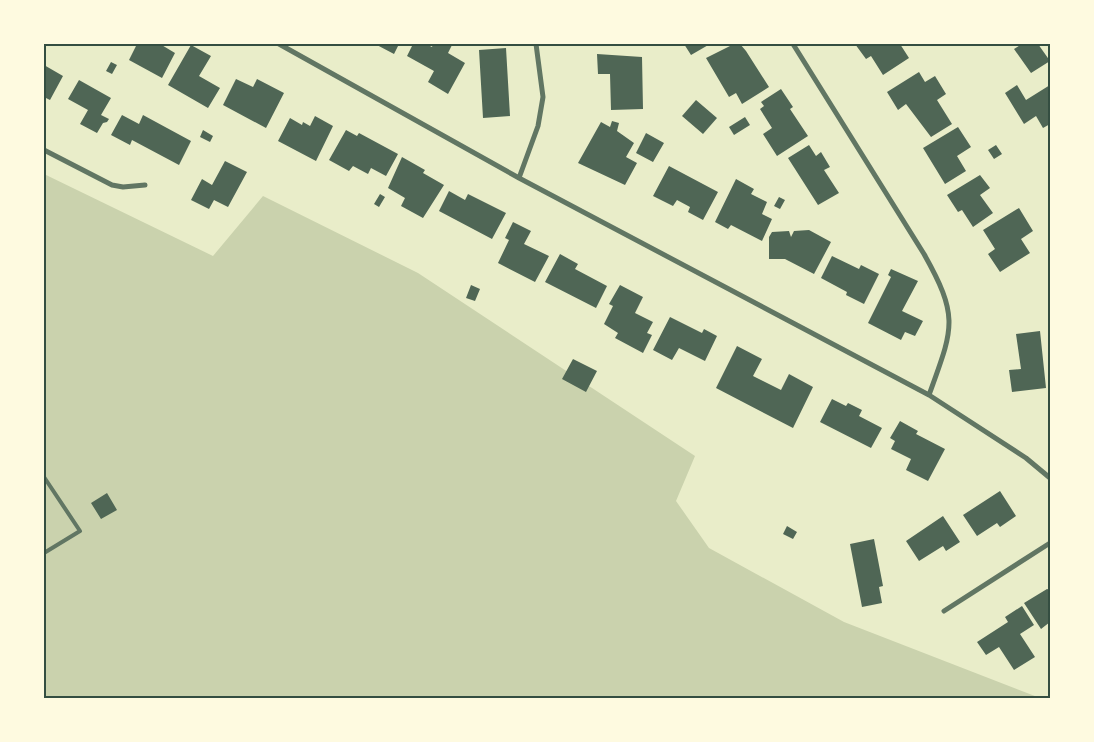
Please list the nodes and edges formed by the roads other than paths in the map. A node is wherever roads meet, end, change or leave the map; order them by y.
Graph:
1 (279, 44) edge
2 (536, 44) edge
3 (793, 44) edge
4 (44, 150) edge
5 (518, 178) junction
6 (145, 185) dead end
7 (929, 395) junction
8 (44, 477) edge
9 (1050, 478) edge
10 (1050, 544) edge
11 (44, 553) edge
12 (944, 611) dead end

1 - 5 street
2 - 5 street
3 - 7 street
4 - 6 street
5 - 7 street
7 - 9 street
8 - 11 lane
10 - 12 street

